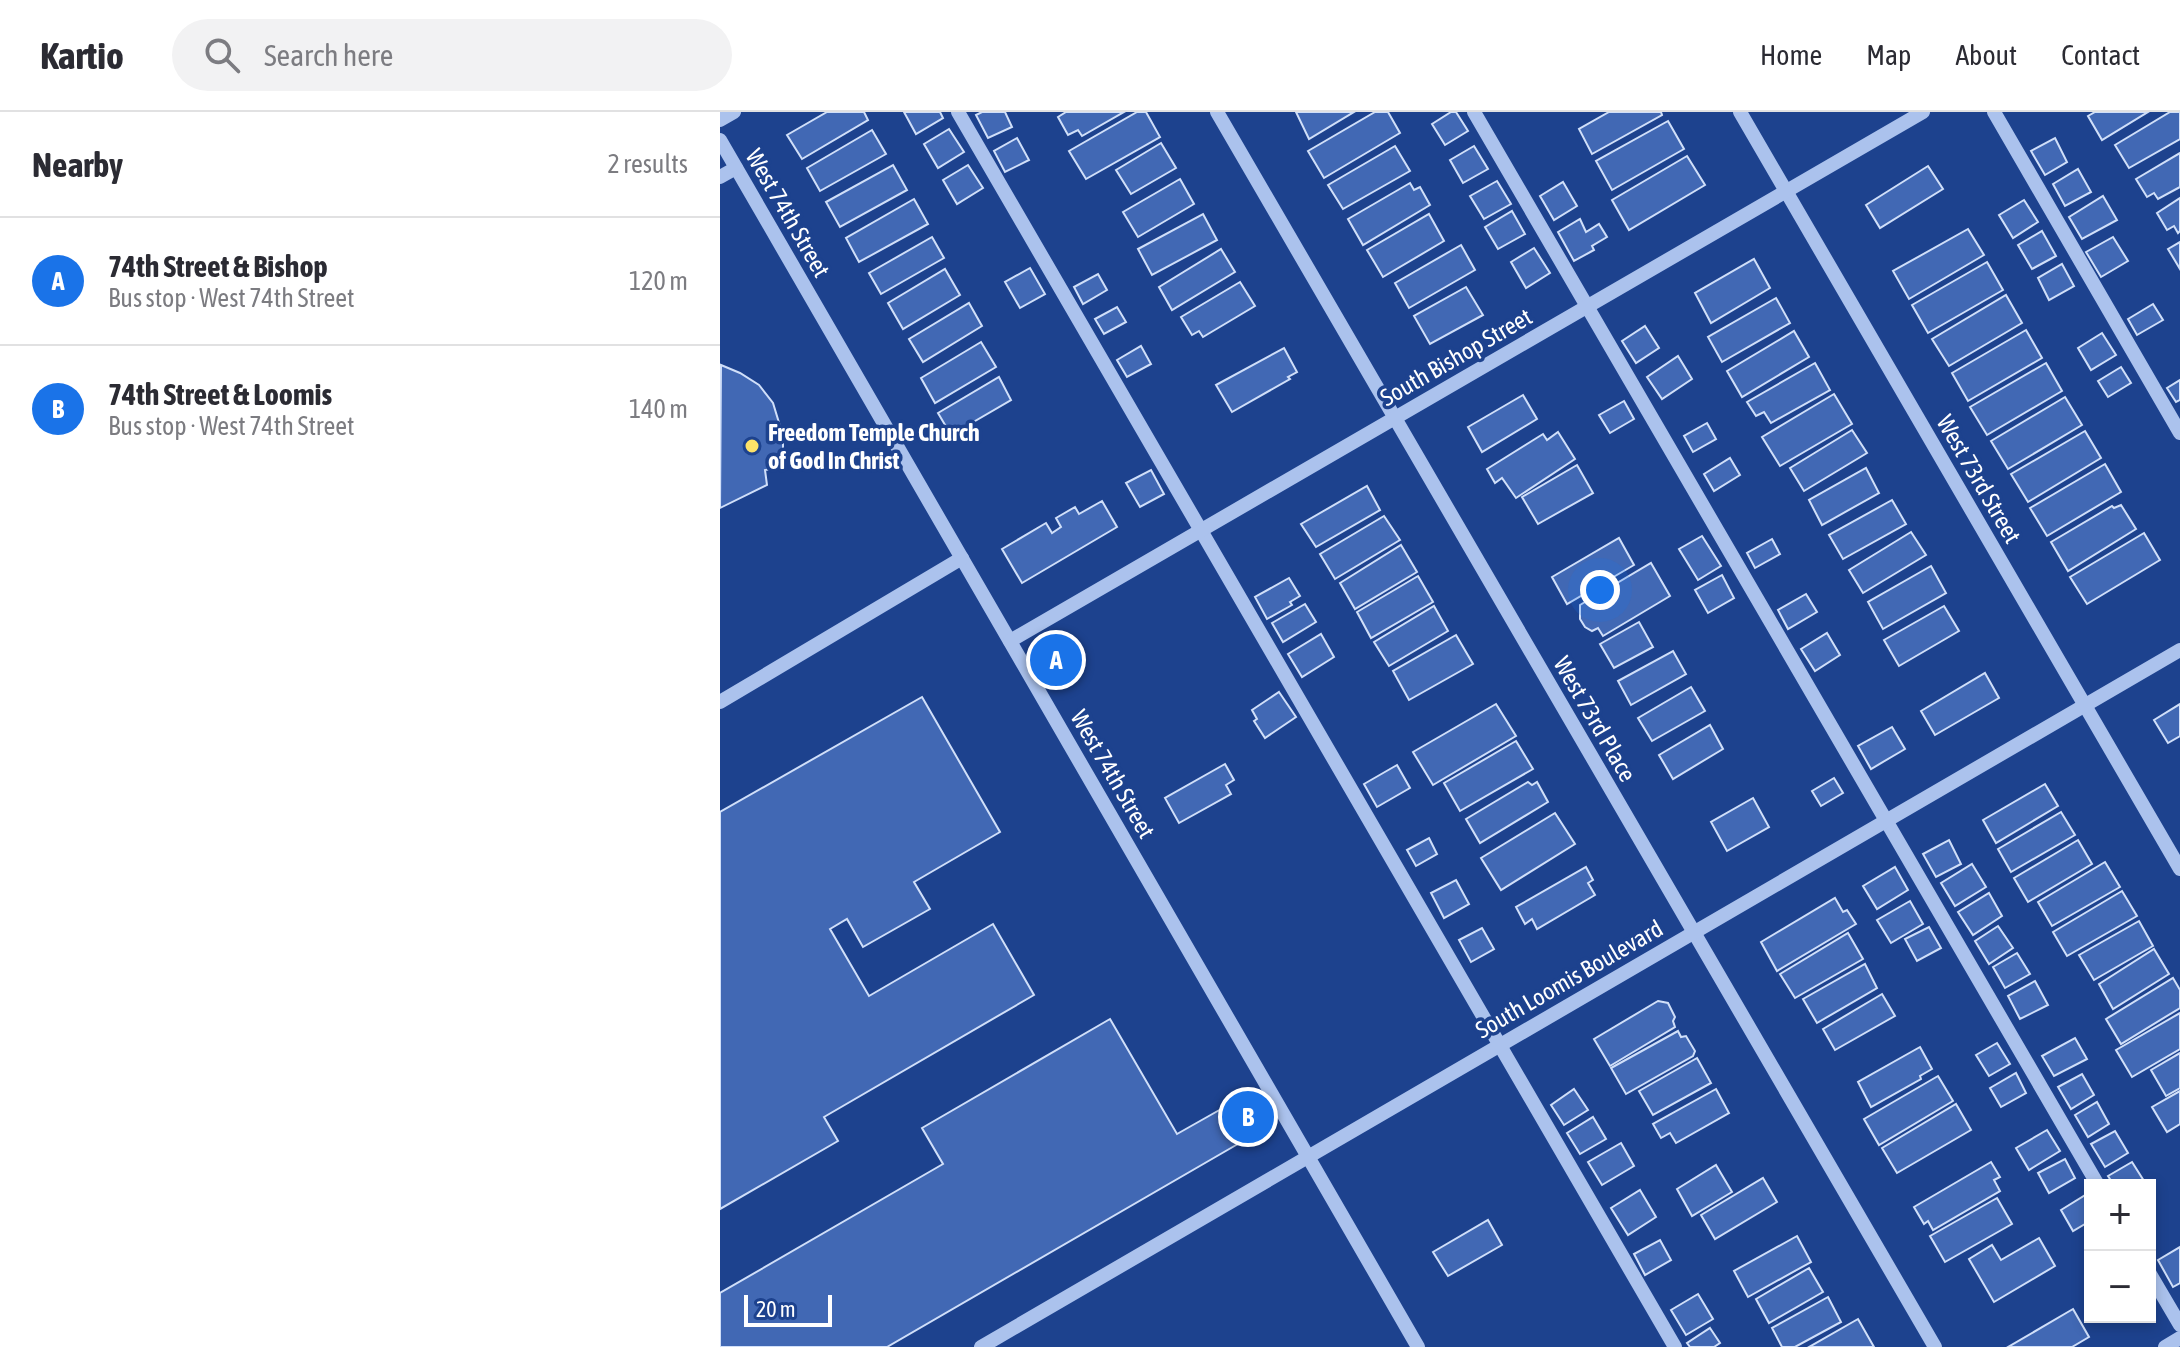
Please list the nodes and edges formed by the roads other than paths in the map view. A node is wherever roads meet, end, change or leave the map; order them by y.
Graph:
1 (734, 112) edge
2 (958, 112) edge
3 (1217, 112) edge
4 (1474, 112) edge
5 (1740, 112) edge
6 (1923, 112) edge
7 (1994, 112) edge
8 (720, 120) edge
9 (720, 140) edge
10 (736, 168) junction
11 (720, 177) edge
12 (1786, 191) junction
13 (1587, 307) junction
14 (1394, 419) junction
15 (2180, 433) edge
16 (1200, 531) junction
17 (962, 558) junction
18 (1010, 641) junction
19 (2180, 650) edge
20 (721, 699) edge
21 (2085, 705) junction
22 (1887, 820) junction
23 (2180, 869) edge
24 (1694, 932) junction
25 (1499, 1045) junction
26 (1309, 1156) junction
27 (2095, 1179) edge
28 (2156, 1284) edge
29 (2180, 1325) edge
30 (2180, 1338) edge
31 (981, 1347) edge
32 (1418, 1347) edge
33 (1675, 1347) edge
34 (1935, 1347) edge
35 (2165, 1347) edge

1 - 8 street
2 - 16 street
3 - 14 street, West 73rd Place
4 - 13 street
5 - 12 street, West 73rd Street
6 - 12 street, South Bishop Street
7 - 15 street
9 - 10 street, West 74th Street
10 - 11 street
10 - 17 street, West 74th Street
12 - 13 street, South Bishop Street
12 - 21 street, West 73rd Street
13 - 14 street, South Bishop Street
13 - 22 street
14 - 16 street, South Bishop Street
14 - 24 street, West 73rd Place
16 - 18 street, South Bishop Street
16 - 25 street
17 - 18 street, West 74th Street
17 - 20 street
18 - 26 street, West 74th Street
19 - 21 street, South Loomis Boulevard
21 - 22 street, South Loomis Boulevard
21 - 23 street, West 73rd Street
22 - 24 street, South Loomis Boulevard
22 - 27 street
24 - 25 street, South Loomis Boulevard
24 - 34 street, West 73rd Place
25 - 26 street, South Loomis Boulevard
25 - 33 street
26 - 31 street, South Loomis Boulevard
26 - 32 street, West 74th Street
28 - 29 street
30 - 35 street

